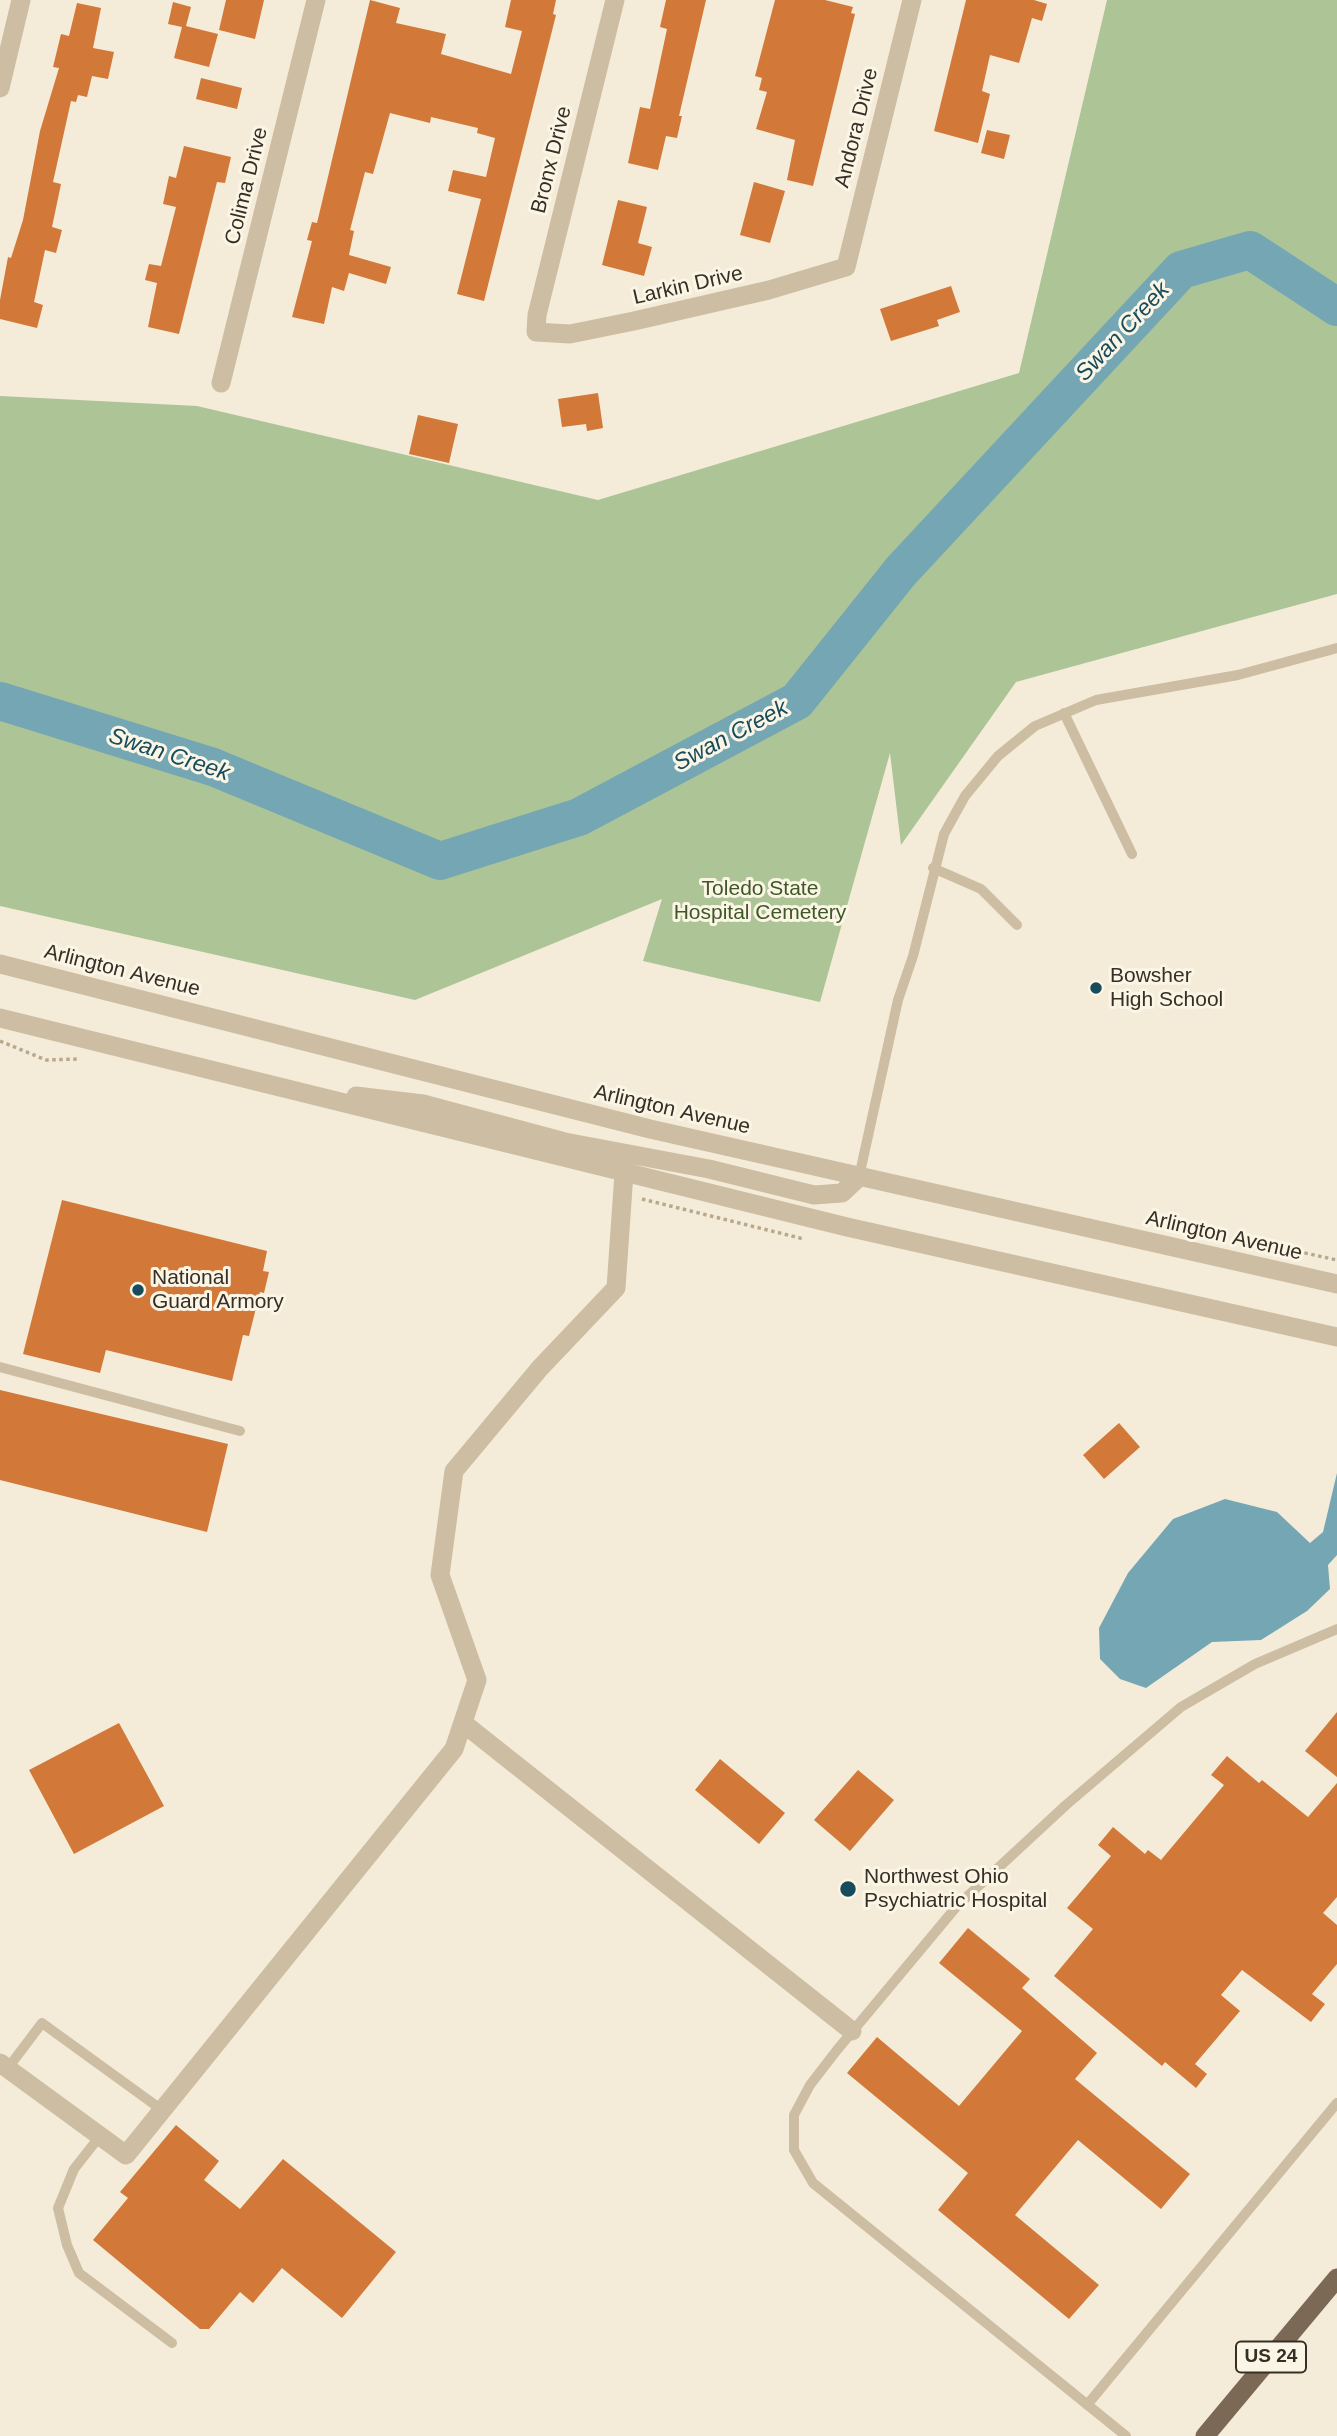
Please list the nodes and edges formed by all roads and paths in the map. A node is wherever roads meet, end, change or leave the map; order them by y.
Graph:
1 (21, 0) edge
2 (316, 0) edge
3 (615, 0) edge
4 (912, 0) edge
5 (0, 88) edge
6 (846, 267) joint
7 (536, 332) joint
8 (221, 383) dead end
9 (1337, 648) edge
10 (1063, 713) junction
11 (1132, 854) dead end
12 (933, 868) junction
13 (1017, 925) dead end
14 (0, 964) edge
15 (0, 1018) edge
16 (0, 1041) edge
17 (11, 1044) dead end
18 (268, 1085) junction
19 (624, 1174) junction
20 (859, 1177) junction
21 (1337, 1260) edge
22 (1240, 1263) junction
23 (1337, 1284) edge
24 (1337, 1337) edge
25 (0, 1367) edge
26 (240, 1431) dead end
27 (1337, 1629) edge
28 (463, 1723) junction
29 (852, 2031) junction
30 (4, 2066) edge
31 (1337, 2102) edge
32 (162, 2110) junction
33 (100, 2136) junction
34 (1337, 2278) edge
35 (172, 2343) dead end
36 (1087, 2405) junction
37 (1126, 2436) edge
38 (1205, 2436) edge

1 - 5 street
2 - 8 street, Colima Drive
3 - 7 street, Bronx Drive
4 - 6 street, Andora Drive
6 - 7 street, Larkin Drive
9 - 10 lane
10 - 11 lane
10 - 12 lane
12 - 13 lane
12 - 20 lane
14 - 20 street, Arlington Avenue
15 - 18 street
16 - 17 path
18 - 19 street
18 - 20 street
19 - 24 street
19 - 28 street
20 - 22 street, Arlington Avenue
21 - 22 path
22 - 23 street, Arlington Avenue
25 - 26 lane
27 - 29 lane
28 - 29 street
28 - 32 street
29 - 36 lane
30 - 32 lane
30 - 33 street
31 - 36 lane
32 - 33 street
33 - 35 lane
34 - 38 main road, US 24
36 - 37 lane

